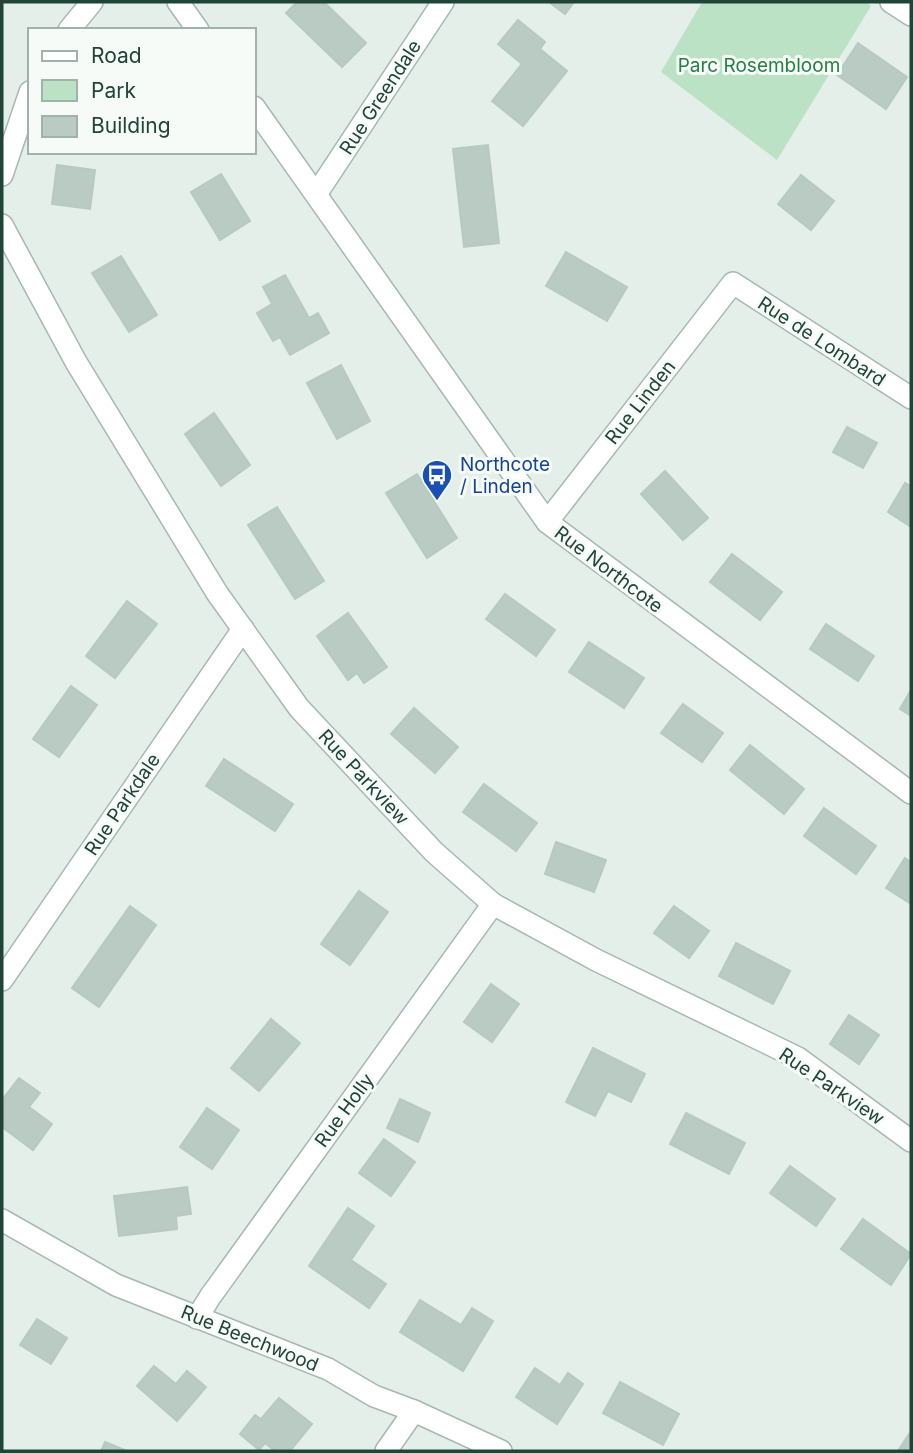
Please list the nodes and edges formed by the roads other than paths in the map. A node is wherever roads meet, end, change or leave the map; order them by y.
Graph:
1 (92, 2) edge
2 (178, 2) edge
3 (443, 2) edge
4 (891, 2) edge
5 (911, 15) edge
6 (71, 28) edge
7 (197, 28) edge
8 (28, 98) edge
9 (256, 110) edge
10 (2, 175) edge
11 (317, 193) junction
12 (2, 225) edge
13 (733, 283) joint
14 (911, 398) edge
15 (547, 522) junction
16 (243, 629) junction
17 (911, 793) edge
18 (493, 904) junction
19 (2, 980) edge
20 (911, 1141) edge
21 (2, 1220) edge
22 (197, 1318) junction
23 (414, 1411) junction
24 (386, 1451) edge
25 (501, 1451) edge

1 - 6 street
2 - 7 street
3 - 11 street, Rue Greendale
4 - 5 street
8 - 10 street
9 - 11 street, Rue Northcote
11 - 15 street, Rue Northcote
12 - 16 street, Rue Parkview
13 - 14 street, Rue de Lombard
13 - 15 street, Rue Linden
15 - 17 street, Rue Northcote
16 - 18 street, Rue Parkview
16 - 19 street, Rue Parkdale
18 - 20 street, Rue Parkview
18 - 22 street, Rue Holly
21 - 22 street, Rue Beechwood
22 - 23 street, Rue Beechwood
23 - 24 street
23 - 25 street, Rue Beechwood

